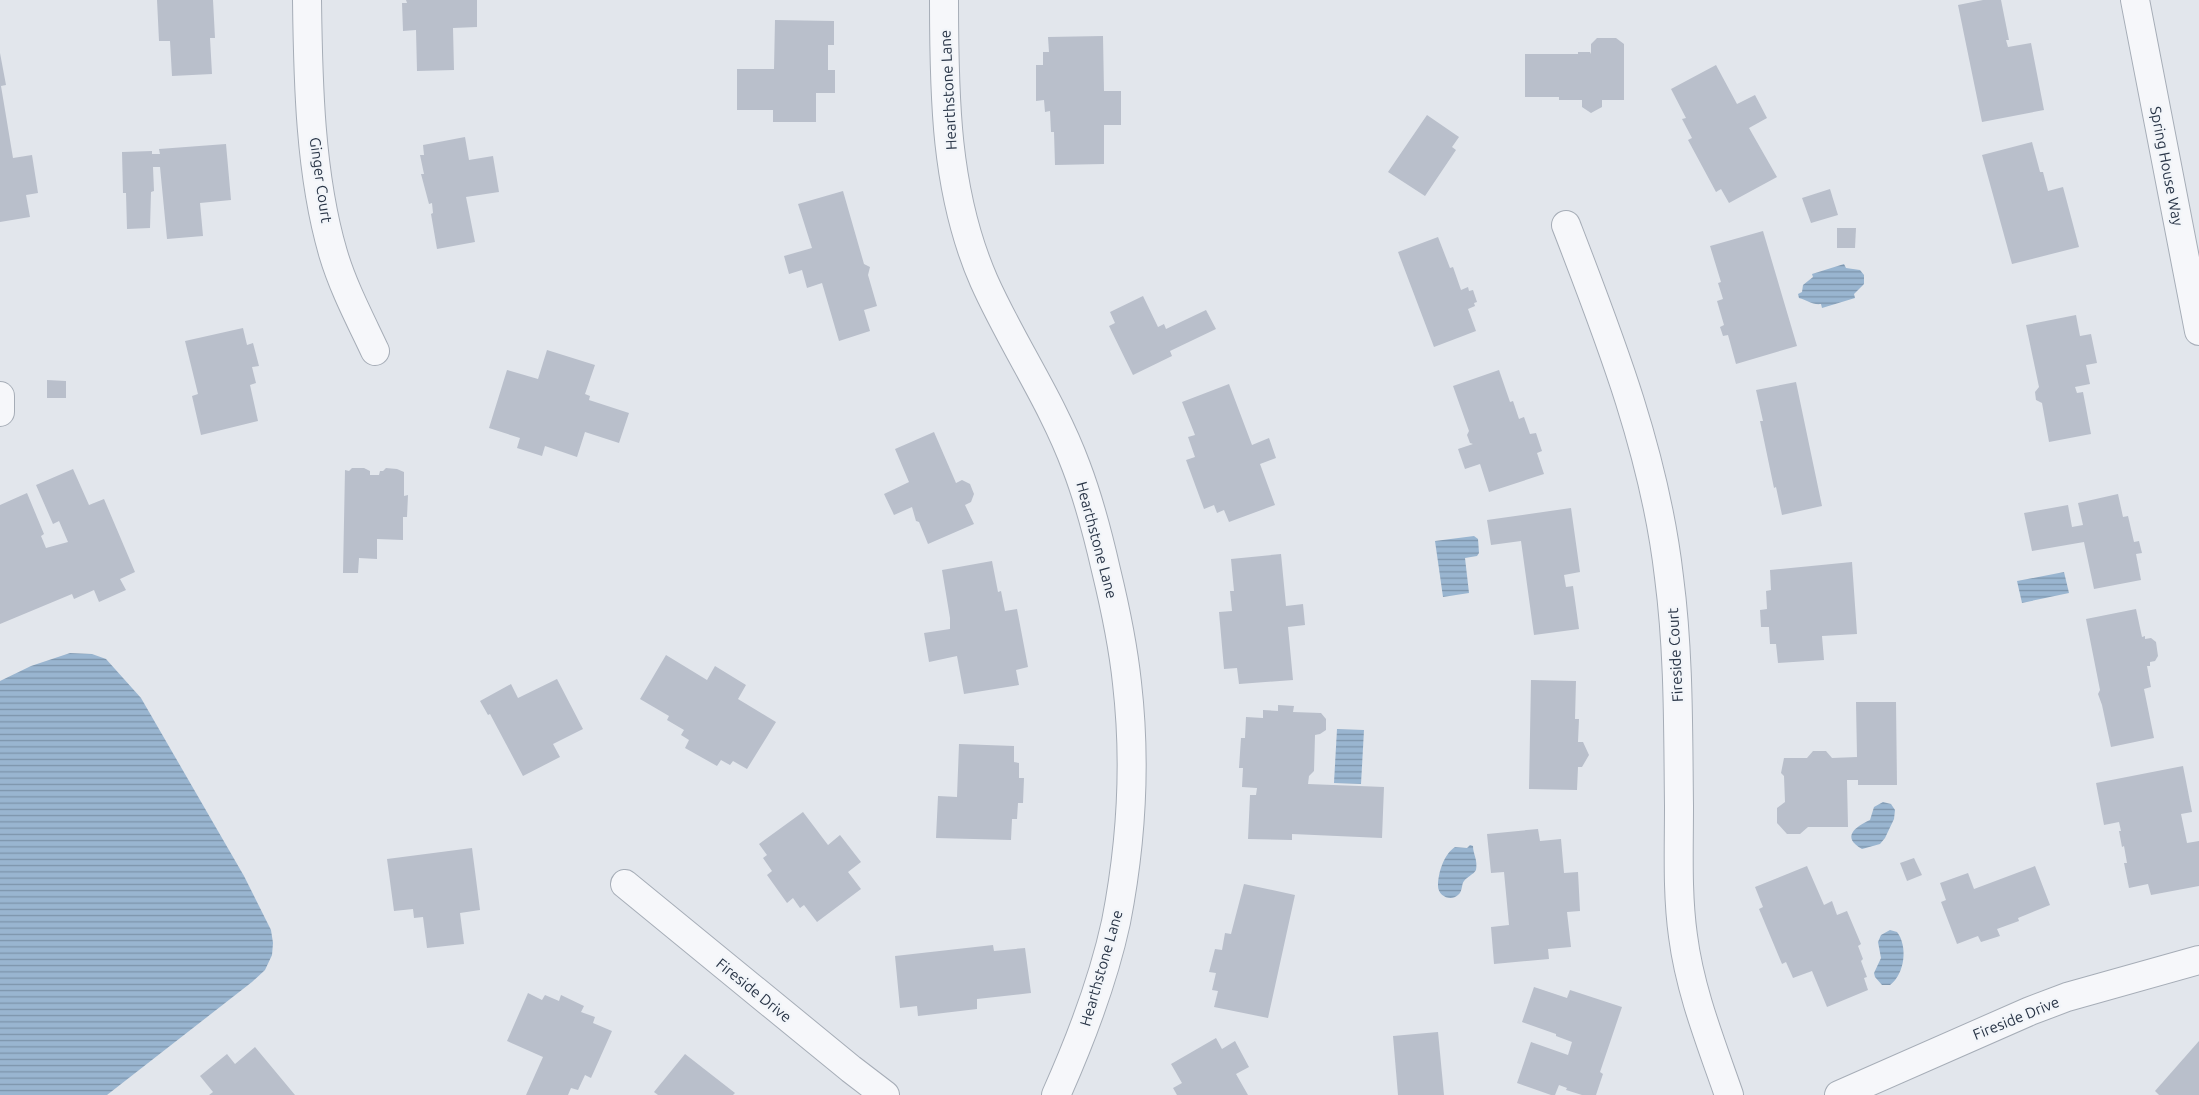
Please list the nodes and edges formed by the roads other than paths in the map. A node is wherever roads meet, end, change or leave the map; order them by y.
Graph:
1 (307, 0) edge
2 (944, 0) edge
3 (2135, 0) edge
4 (1566, 225) dead end
5 (2199, 332) edge
6 (375, 351) dead end
7 (0, 396) edge
8 (0, 412) edge
9 (625, 884) dead end
10 (2199, 960) edge
11 (885, 1095) edge
12 (1056, 1095) edge
13 (1729, 1095) edge
14 (1839, 1095) edge

1 - 6 street, Ginger Court
2 - 12 street, Hearthstone Lane
3 - 5 street, Spring House Way
4 - 13 street, Fireside Court
7 - 8 street
9 - 11 street, Fireside Drive
10 - 14 street, Fireside Drive

